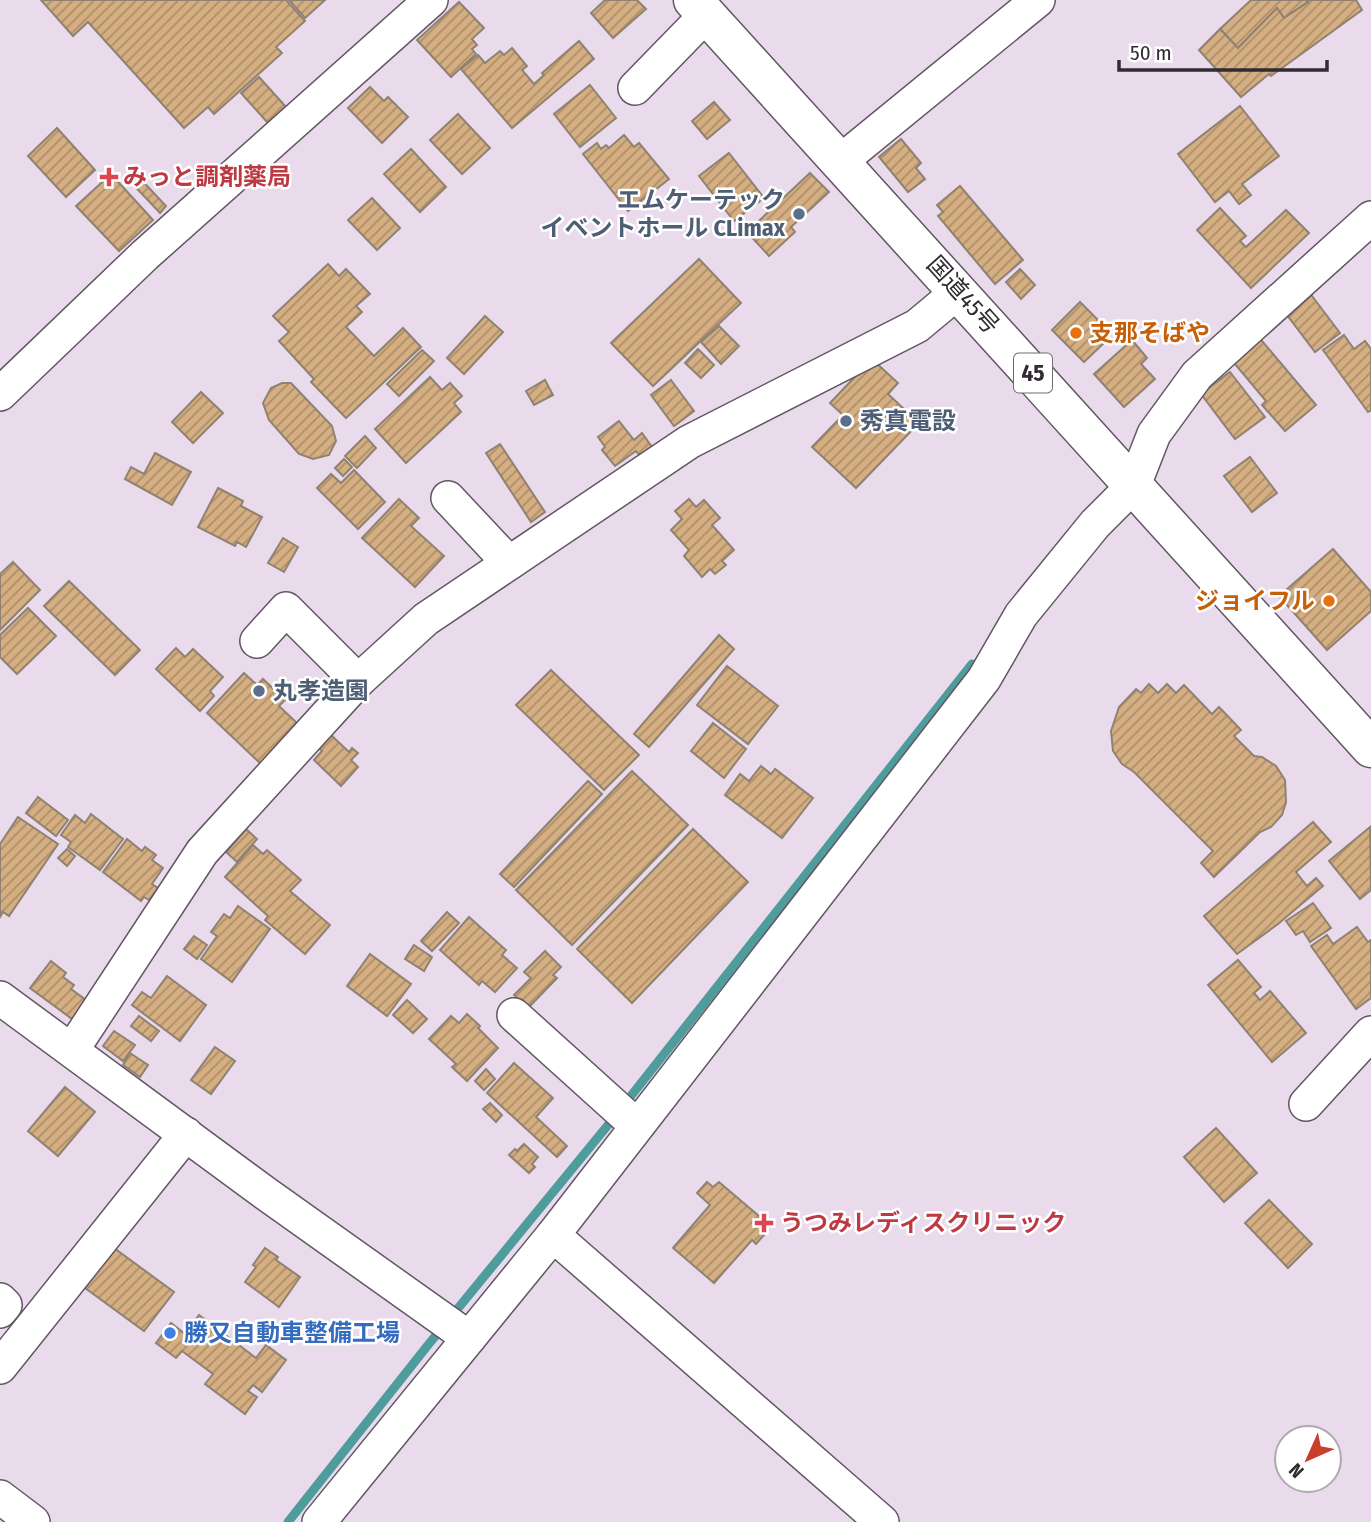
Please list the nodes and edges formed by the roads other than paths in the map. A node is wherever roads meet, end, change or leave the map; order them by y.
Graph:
1 (431, 0) edge
2 (1038, 0) edge
3 (700, 7) edge
4 (635, 88) dead end
5 (841, 161) junction
6 (1371, 218) edge
7 (959, 291) junction
8 (0, 394) edge
9 (1134, 485) junction
10 (448, 498) dead end
11 (509, 563) junction
12 (257, 641) dead end
13 (358, 681) junction
14 (1371, 748) edge
15 (0, 998) edge
16 (514, 1015) dead end
17 (1371, 1033) edge
18 (72, 1049) junction
19 (1306, 1104) dead end
20 (637, 1126) junction
21 (186, 1134) junction
22 (553, 1236) junction
23 (0, 1300) edge
24 (0, 1311) edge
25 (469, 1338) junction
26 (0, 1367) edge
27 (0, 1497) edge
28 (33, 1522) edge
29 (319, 1522) edge
30 (881, 1522) edge

1 - 8 street
2 - 5 street
3 - 4 street
3 - 5 highway, 国道45号 / 45
5 - 7 highway, 国道45号 / 45
6 - 9 street
7 - 9 highway, 国道45号 / 45
7 - 11 street
9 - 14 highway, 国道45号 / 45
9 - 20 street
10 - 11 street
11 - 13 street
12 - 13 street
13 - 18 street
15 - 18 street
16 - 20 street
17 - 19 street
18 - 21 street
20 - 22 street
21 - 25 street
21 - 26 street
22 - 25 street
22 - 30 street
23 - 24 street
25 - 29 street
27 - 28 street

